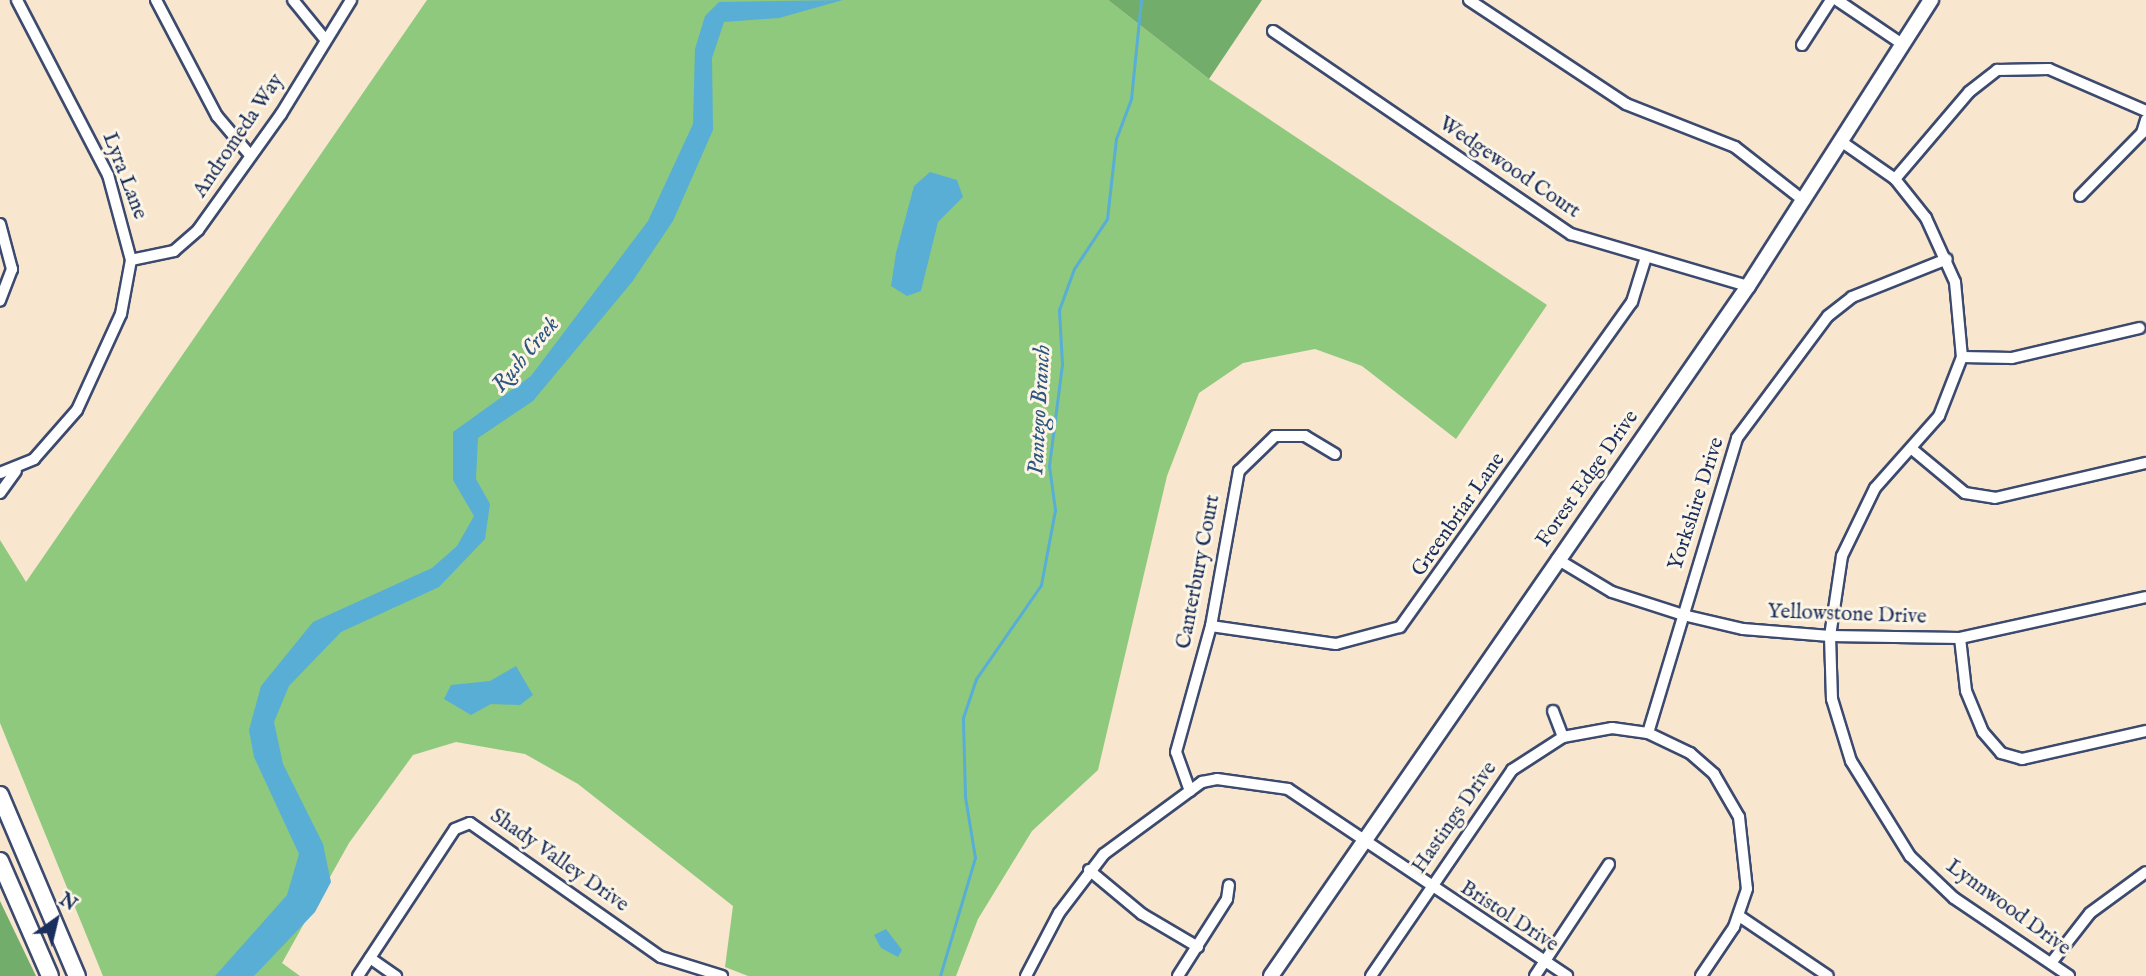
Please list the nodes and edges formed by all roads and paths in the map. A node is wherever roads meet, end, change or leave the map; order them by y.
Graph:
1 (17, 0) edge
2 (156, 0) edge
3 (293, 0) edge
4 (351, 0) edge
5 (1469, 0) edge
6 (1831, 0) edge
7 (1837, 0) edge
8 (1931, 0) edge
9 (1273, 31) dead end
10 (324, 38) junction
11 (1902, 44) junction
12 (1802, 45) dead end
13 (2146, 111) edge
14 (2146, 120) edge
15 (1842, 142) junction
16 (250, 155) junction
17 (1895, 179) junction
18 (2080, 197) dead end
19 (1804, 201) junction
20 (0, 224) edge
21 (1646, 257) junction
22 (1947, 259) junction
23 (131, 260) junction
24 (1748, 286) junction
25 (0, 301) edge
26 (2140, 328) dead end
27 (1962, 357) junction
28 (1912, 449) junction
29 (1335, 454) dead end
30 (2146, 463) edge
31 (16, 471) junction
32 (0, 472) edge
33 (0, 493) edge
34 (1557, 559) junction
35 (2146, 597) edge
36 (1683, 615) junction
37 (1211, 626) junction
38 (1830, 636) junction
39 (1960, 638) junction
40 (1553, 712) dead end
41 (2146, 730) edge
42 (1648, 733) junction
43 (1563, 737) junction
44 (1190, 791) junction
45 (0, 795) edge
46 (1361, 842) junction
47 (0, 861) edge
48 (1609, 864) dead end
49 (1089, 870) junction
50 (2146, 872) edge
51 (1229, 885) dead end
52 (1429, 889) junction
53 (1739, 916) junction
54 (1198, 947) junction
55 (370, 958) junction
56 (2050, 963) junction
57 (1543, 964) junction
58 (50, 976) edge
59 (77, 976) edge
60 (358, 976) edge
61 (396, 976) edge
62 (722, 976) edge
63 (1026, 976) edge
64 (1178, 976) edge
65 (1271, 976) edge
66 (1371, 976) edge
67 (1535, 976) edge
68 (1567, 976) edge
69 (1701, 976) edge
70 (1828, 976) edge
71 (2069, 976) edge

1 - 23 street, Lyra Lane
2 - 16 street
3 - 10 street
4 - 10 street, Andromeda Way
5 - 19 street
6 - 12 street
7 - 11 street
8 - 11 street, Forest Edge Drive
9 - 21 street, Wedgewood Court
10 - 16 street, Andromeda Way
11 - 15 street, Forest Edge Drive
13 - 17 street
14 - 18 street
15 - 17 street, Lynnwood Drive
15 - 19 street, Forest Edge Drive
16 - 23 street, Andromeda Way
17 - 22 street, Lynnwood Drive
19 - 24 street, Forest Edge Drive
20 - 25 street
21 - 24 street, Wedgewood Court
21 - 37 street, Greenbriar Lane
22 - 27 street, Lynnwood Drive
22 - 36 street, Yorkshire Drive
23 - 31 street, Lyra Lane
24 - 34 street, Forest Edge Drive
26 - 27 street
27 - 28 street, Lynnwood Drive
28 - 30 street
28 - 38 street, Lynnwood Drive
29 - 37 street, Canterbury Court
31 - 32 street
31 - 33 street, Lyra Lane
34 - 36 street, Yellowstone Drive
34 - 46 street, Forest Edge Drive
35 - 39 street, Yellowstone Drive
36 - 38 street, Yellowstone Drive
36 - 42 street, Yorkshire Drive
37 - 44 street, Canterbury Court
38 - 39 street, Yellowstone Drive
38 - 56 street, Lynnwood Drive
39 - 41 street
40 - 43 street
42 - 43 street, Hastings Drive
42 - 53 street, Hastings Drive
43 - 52 street, Hastings Drive
44 - 46 street, Bristol Drive
44 - 49 street, Bristol Drive
45 - 59 main road
46 - 52 street, Bristol Drive
46 - 65 street, Forest Edge Drive
47 - 58 main road
48 - 57 street
49 - 54 street
49 - 63 street
50 - 56 street
51 - 54 street
52 - 57 street, Bristol Drive
52 - 66 street, Hastings Drive
53 - 69 street
53 - 70 street
54 - 64 street
55 - 60 street, Shady Valley Drive
55 - 61 street
55 - 62 street, Shady Valley Drive
56 - 71 street, Lynnwood Drive
57 - 67 street
57 - 68 street, Bristol Drive

